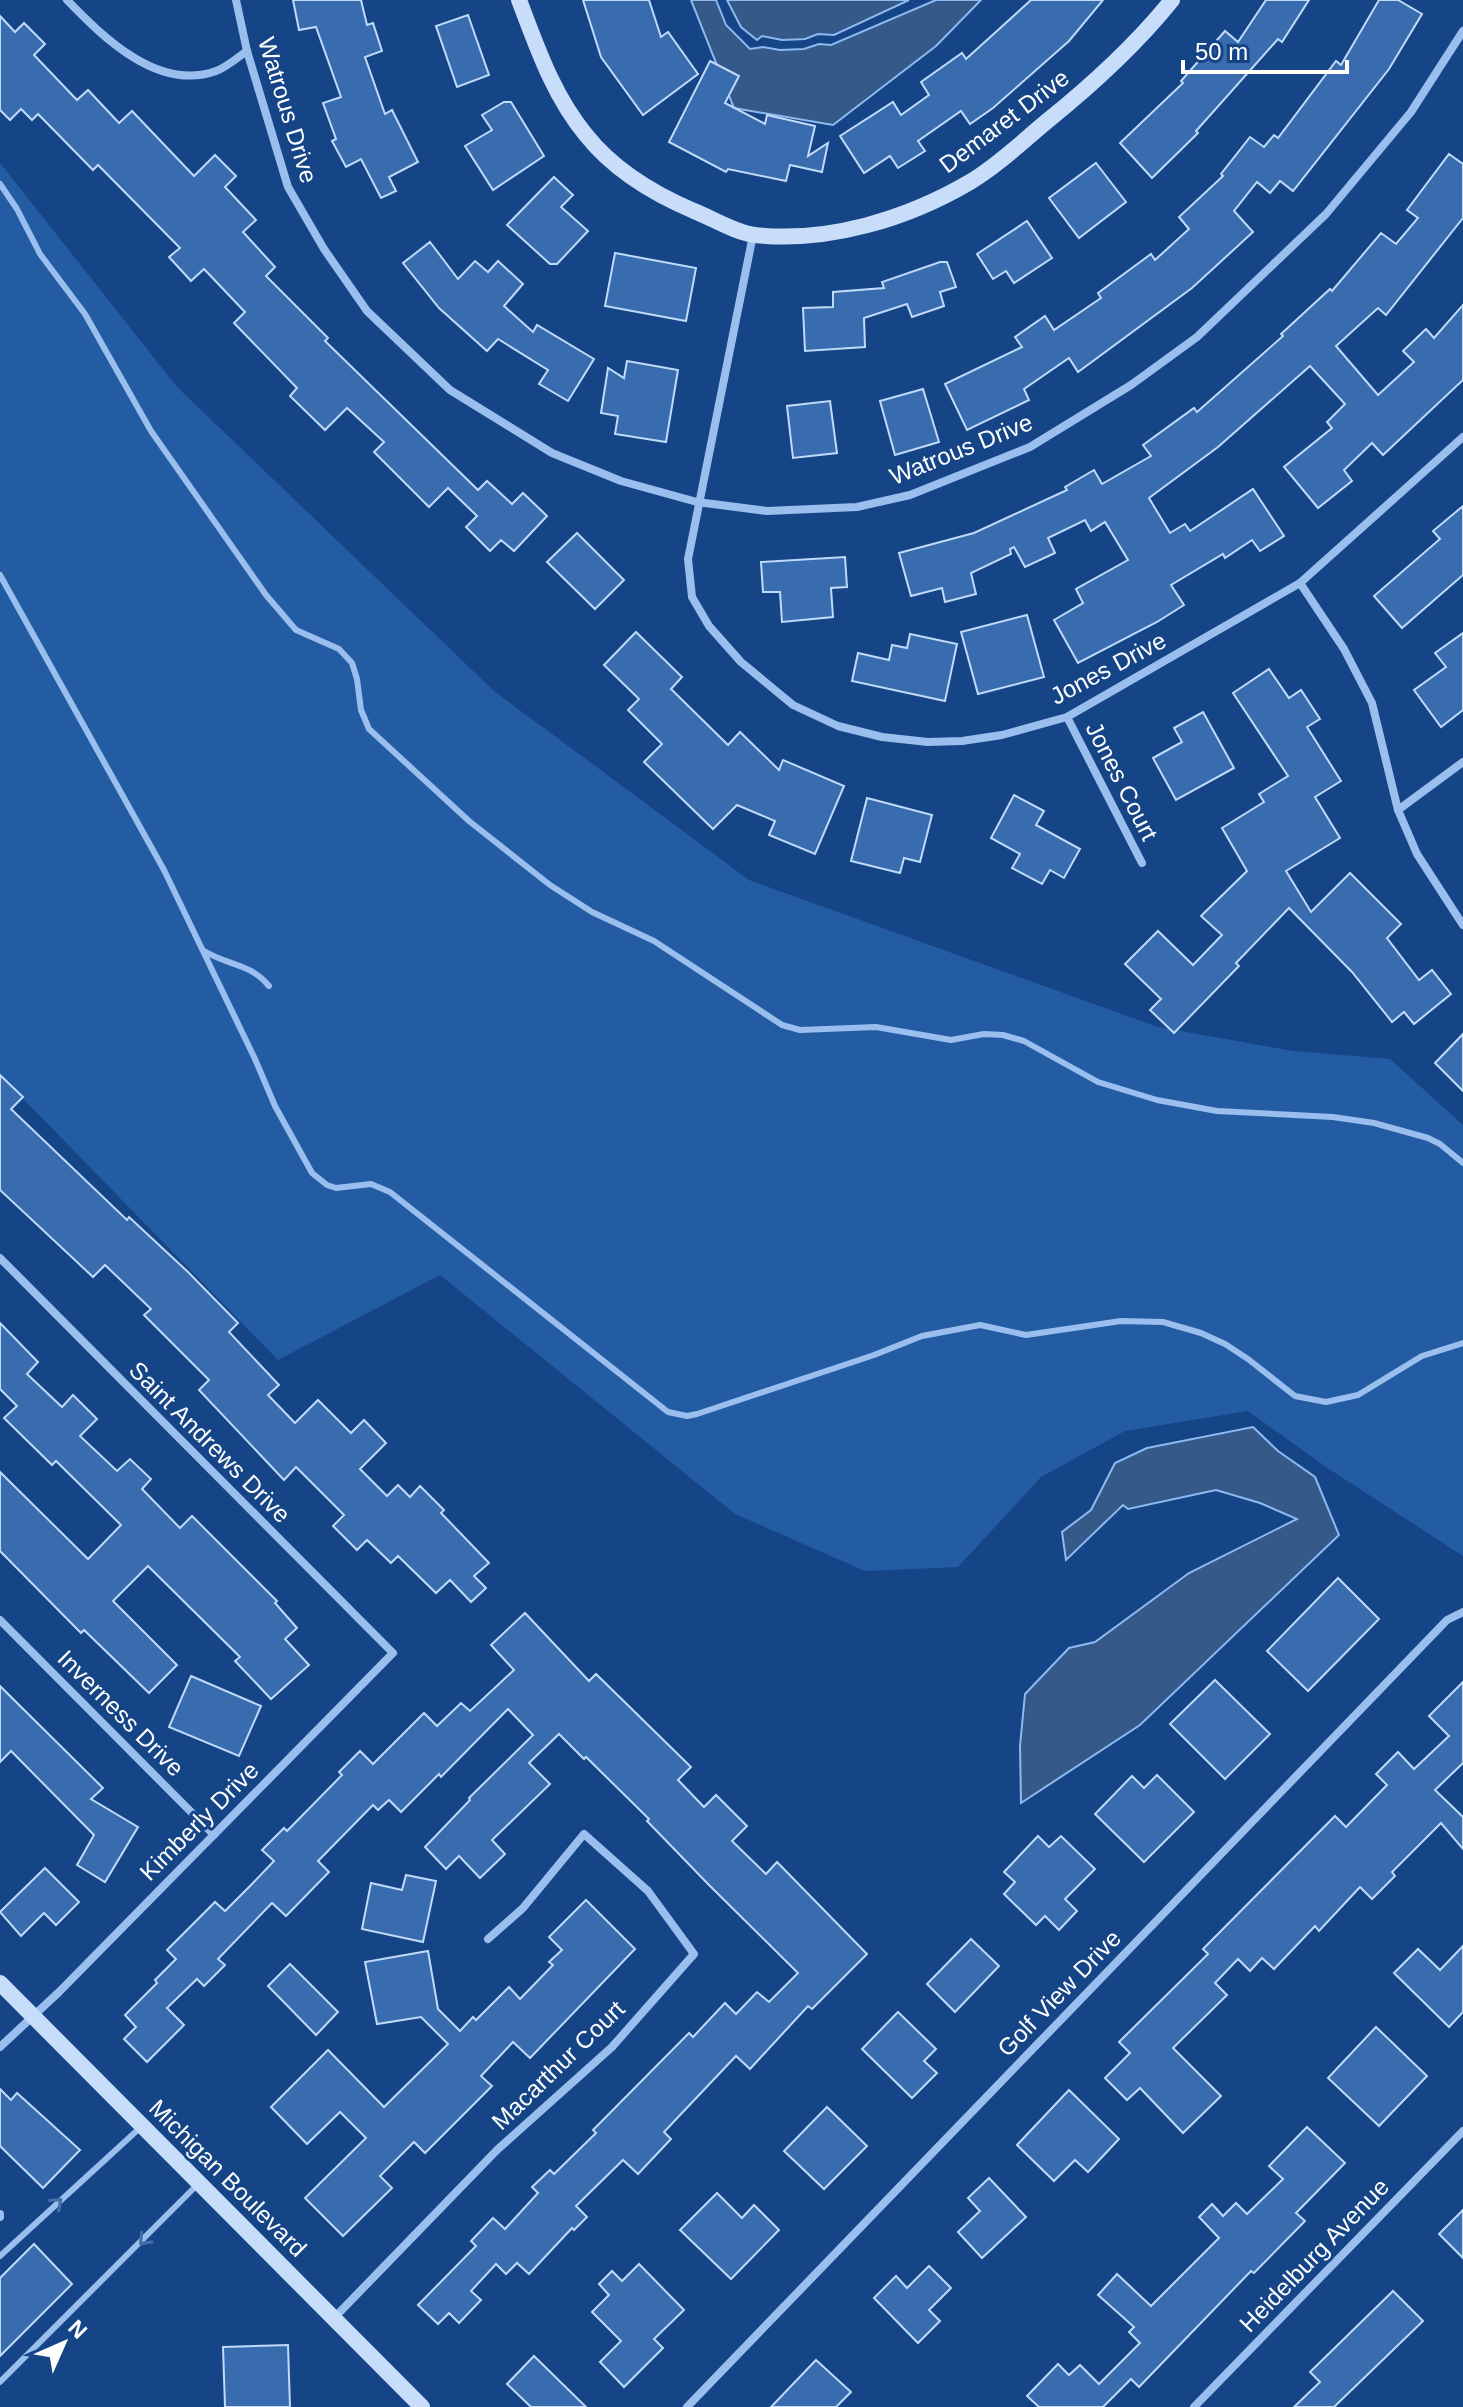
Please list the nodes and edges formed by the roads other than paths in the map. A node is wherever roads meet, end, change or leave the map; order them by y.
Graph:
1 (67, 0) edge
2 (236, 0) edge
3 (519, 0) edge
4 (1172, 0) edge
5 (1463, 31) edge
6 (247, 51) junction
7 (0, 184) edge
8 (753, 235) junction
9 (1463, 437) edge
10 (697, 502) junction
11 (0, 575) edge
12 (1300, 583) junction
13 (1067, 717) junction
14 (1463, 762) edge
15 (1398, 810) junction
16 (1142, 863) dead end
17 (1463, 925) edge
18 (204, 951) junction
19 (269, 986) dead end
20 (1463, 1163) edge
21 (0, 1258) edge
22 (1463, 1343) edge
23 (1463, 1612) edge
24 (0, 1620) edge
25 (393, 1653) joint
26 (214, 1835) junction
27 (488, 1939) dead end
28 (0, 1983) edge
29 (33, 2017) junction
30 (0, 2047) edge
31 (142, 2126) junction
32 (1463, 2131) edge
33 (198, 2184) junction
34 (0, 2256) edge
35 (334, 2318) junction
36 (0, 2382) edge
37 (422, 2407) edge
38 (687, 2407) edge
39 (1194, 2407) edge

1 - 6 street
2 - 6 street, Watrous Drive
3 - 8 street, Demaret Drive
4 - 8 street, Demaret Drive
5 - 10 street, Watrous Drive
6 - 10 street, Watrous Drive
7 - 20 lane
8 - 10 street, Jones Drive
9 - 12 street, Jones Drive
10 - 13 street, Jones Drive
11 - 18 lane
12 - 13 street, Jones Drive
12 - 15 street
13 - 16 street, Jones Court
14 - 15 street
15 - 17 street
18 - 19 lane
18 - 22 lane
21 - 25 street, Saint Andrews Drive
23 - 38 street, Golf View Drive
24 - 26 street, Inverness Drive
25 - 26 street, Kimberly Drive
26 - 29 street, Kimberly Drive
27 - 35 street, Macarthur Court
28 - 29 street, Michigan Boulevard
29 - 30 street, Kimberly Drive
29 - 31 street, Michigan Boulevard
31 - 33 street, Michigan Boulevard
34 -> 31 lane
32 - 39 street, Heidelburg Avenue
33 - 35 street, Michigan Boulevard
33 -> 36 lane
35 - 37 street, Michigan Boulevard

